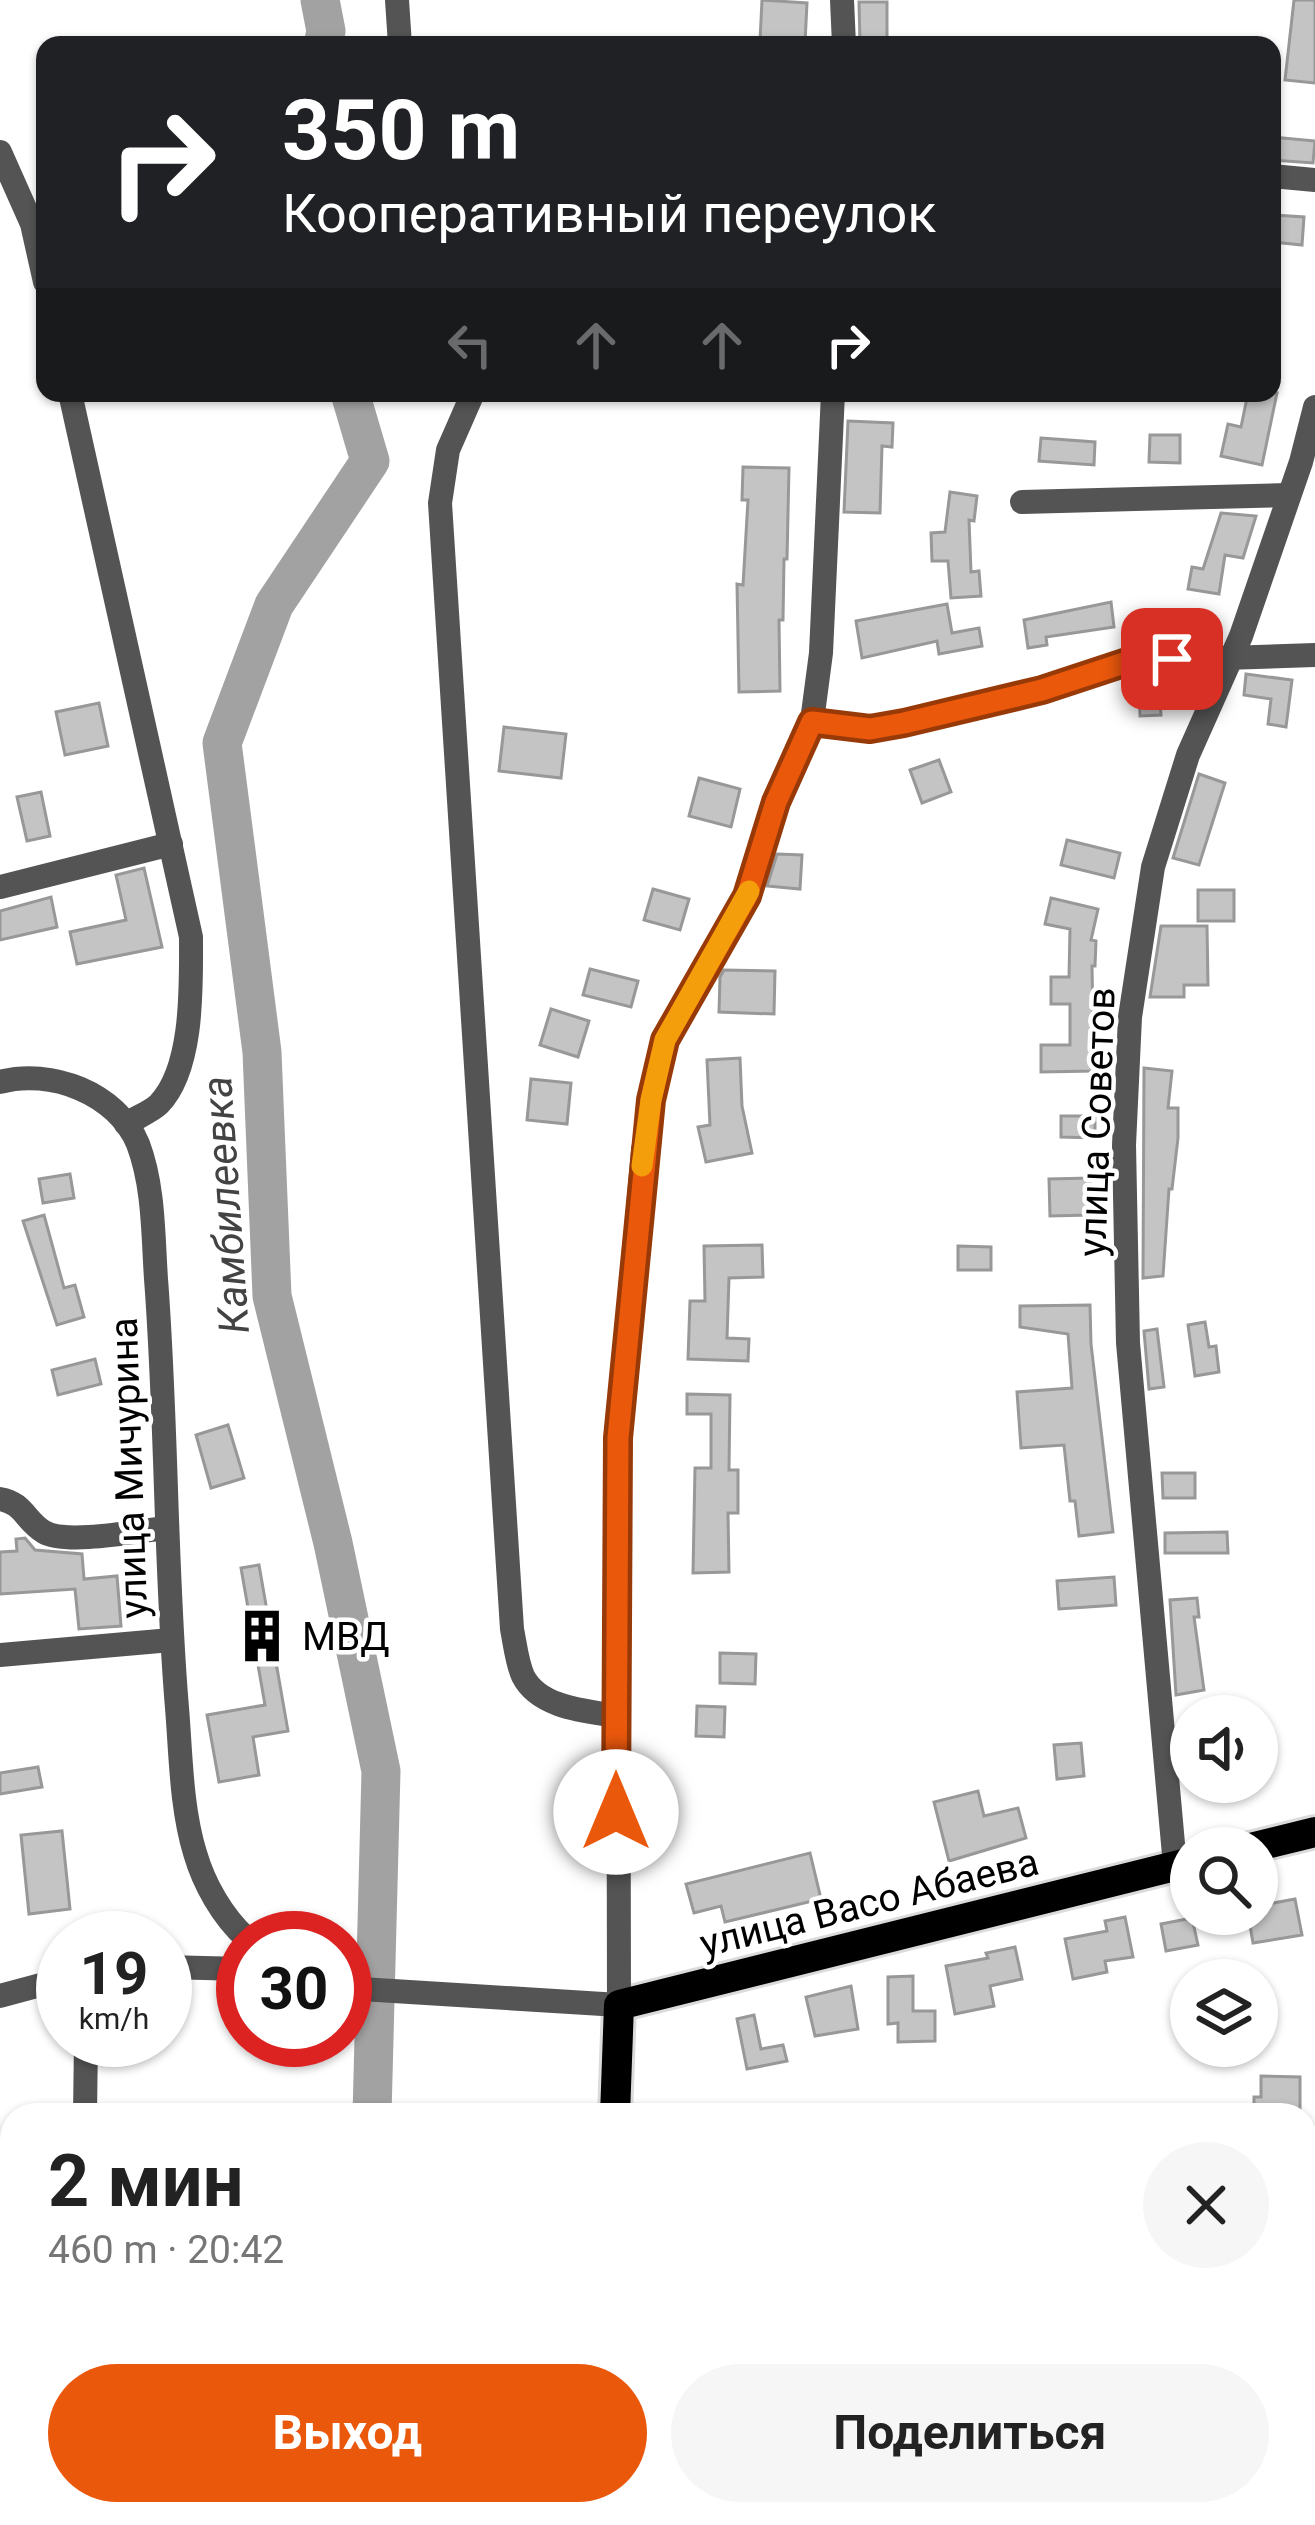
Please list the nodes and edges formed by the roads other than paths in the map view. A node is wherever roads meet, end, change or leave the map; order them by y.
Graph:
1 (397, 0) edge
2 (842, 0) edge
3 (399, 36) edge
4 (844, 36) edge
5 (0, 152) edge
6 (1281, 177) edge
7 (1315, 180) edge
8 (36, 242) edge
9 (72, 402) edge
10 (469, 402) edge
11 (833, 402) edge
12 (1315, 407) edge
13 (1287, 495) junction
14 (1022, 502) dead end
15 (1315, 655) edge
16 (1232, 658) junction
17 (812, 722) junction
18 (172, 844) junction
19 (0, 886) edge
20 (0, 1082) edge
21 (126, 1124) junction
22 (0, 1499) edge
23 (166, 1528) junction
24 (171, 1640) junction
25 (0, 1654) edge
26 (617, 1716) junction
27 (1179, 1827) edge
28 (1315, 1832) edge
29 (1278, 1841) edge
30 (1170, 1867) edge
31 (225, 1911) edge
32 (36, 1986) edge
33 (372, 1990) edge
34 (0, 1996) edge
35 (619, 2005) junction
36 (86, 2067) edge
37 (86, 2103) edge
38 (615, 2103) edge

1 - 3 street
2 - 4 street
5 - 8 street
6 - 7 street
9 - 18 street
10 - 26 street
11 - 17 street
12 - 13 street, улица Советов
13 - 14 street
13 - 16 street, улица Советов
15 - 16 street
16 - 17 street
16 - 27 street, улица Советов
17 - 26 street
18 - 19 street
18 - 21 street
20 - 21 street
21 - 23 street, улица Мичурина
22 - 23 street
23 - 24 street, улица Мичурина
24 - 25 street
24 - 31 street, улица Мичурина
26 - 35 street
28 - 29 main road
30 - 35 main road, улица Васо Абаева
32 - 34 street
33 - 35 street, улица Васо Абаева
35 - 38 main road
36 - 37 street

